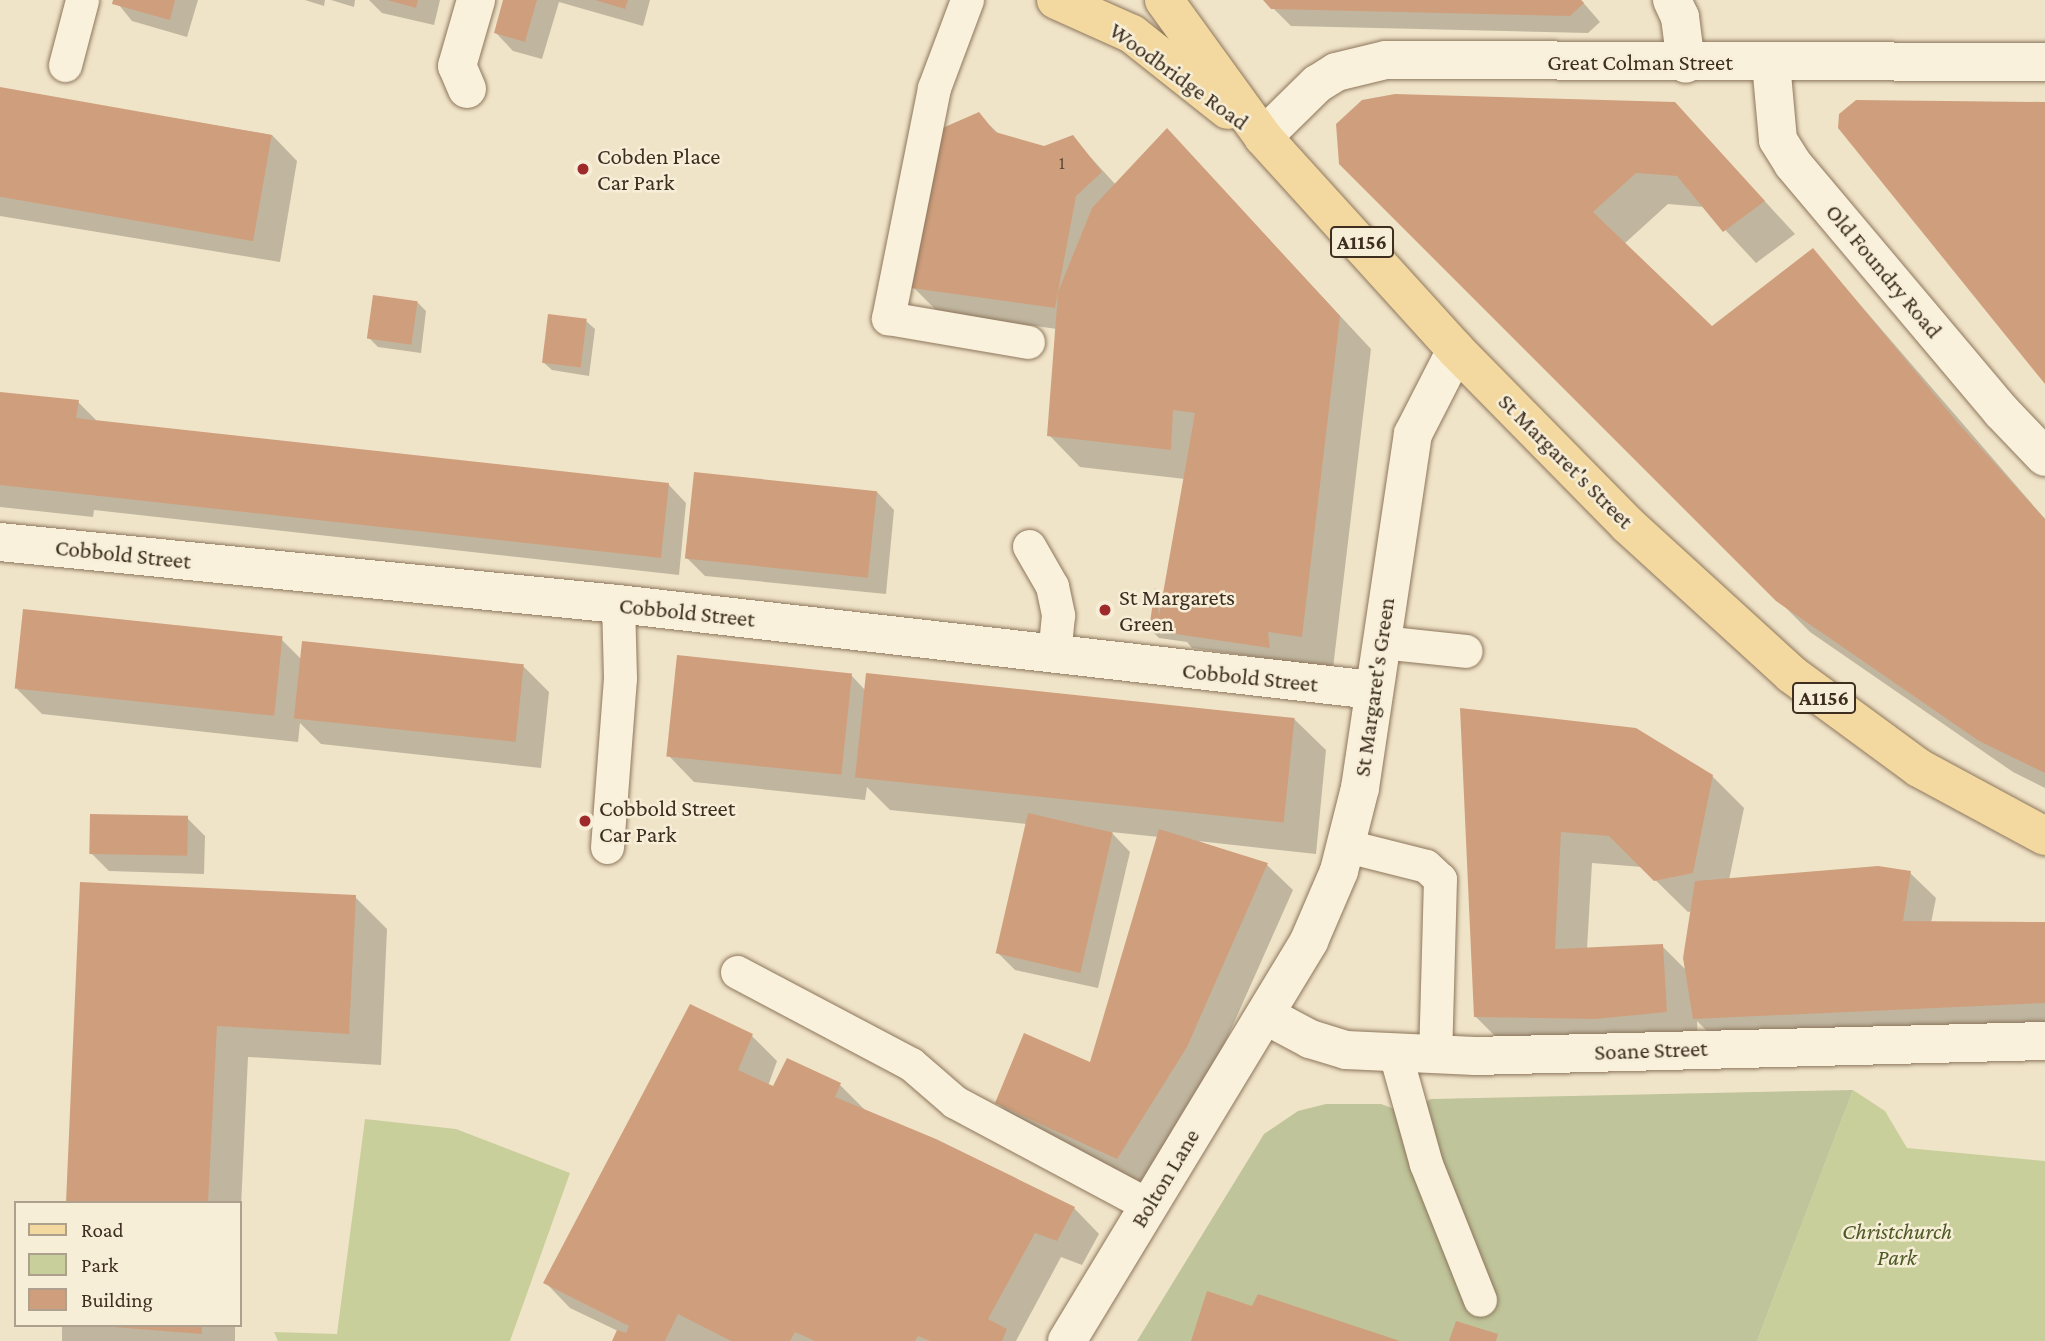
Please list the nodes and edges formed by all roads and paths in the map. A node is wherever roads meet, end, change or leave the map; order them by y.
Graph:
1 (82, 0) edge
2 (476, 0) edge
3 (967, 0) edge
4 (1056, 0) edge
5 (1164, 0) edge
6 (1672, 0) edge
7 (2045, 62) edge
8 (1771, 63) junction
9 (1686, 64) junction
10 (65, 65) dead end
11 (467, 89) dead end
12 (1263, 137) junction
13 (1028, 342) dead end
14 (1456, 350) junction
15 (2045, 457) edge
16 (0, 542) edge
17 (1029, 546) dead end
18 (618, 604) junction
19 (1381, 642) junction
20 (1466, 651) dead end
21 (1054, 655) junction
22 (1373, 690) junction
23 (2045, 836) edge
24 (1347, 846) junction
25 (607, 848) dead end
26 (737, 972) dead end
27 (1265, 1015) junction
28 (2045, 1041) edge
29 (1395, 1053) junction
30 (1435, 1055) junction
31 (1148, 1205) junction
32 (1480, 1300) dead end
33 (1066, 1341) edge

1 - 10 lane
2 - 11 street
3 - 13 lane
4 - 12 main road, Woodbridge Road / A1156
5 - 12 main road, St Margaret's Street / A1156
6 - 9 street
7 - 8 street, Great Colman Street
8 - 9 street, Great Colman Street
8 - 15 street, Old Foundry Road
9 - 12 street, Great Colman Street
12 - 14 main road, St Margaret's Street / A1156
14 - 19 street, St Margaret's Green
14 - 23 main road, St Margaret's Street / A1156
16 - 18 street, Cobbold Street
17 - 21 lane
18 - 21 street, Cobbold Street
18 - 25 lane
19 - 20 lane
19 - 22 street, St Margaret's Green
21 - 22 street, Cobbold Street
22 - 24 street, St Margaret's Green
24 - 27 street, St Margaret's Green
24 - 30 lane
26 - 31 lane
27 - 29 street, Soane Street
27 - 31 street, Bolton Lane
28 - 30 street, Soane Street
29 - 30 street, Soane Street
29 - 32 lane
31 - 33 street, Bolton Lane

